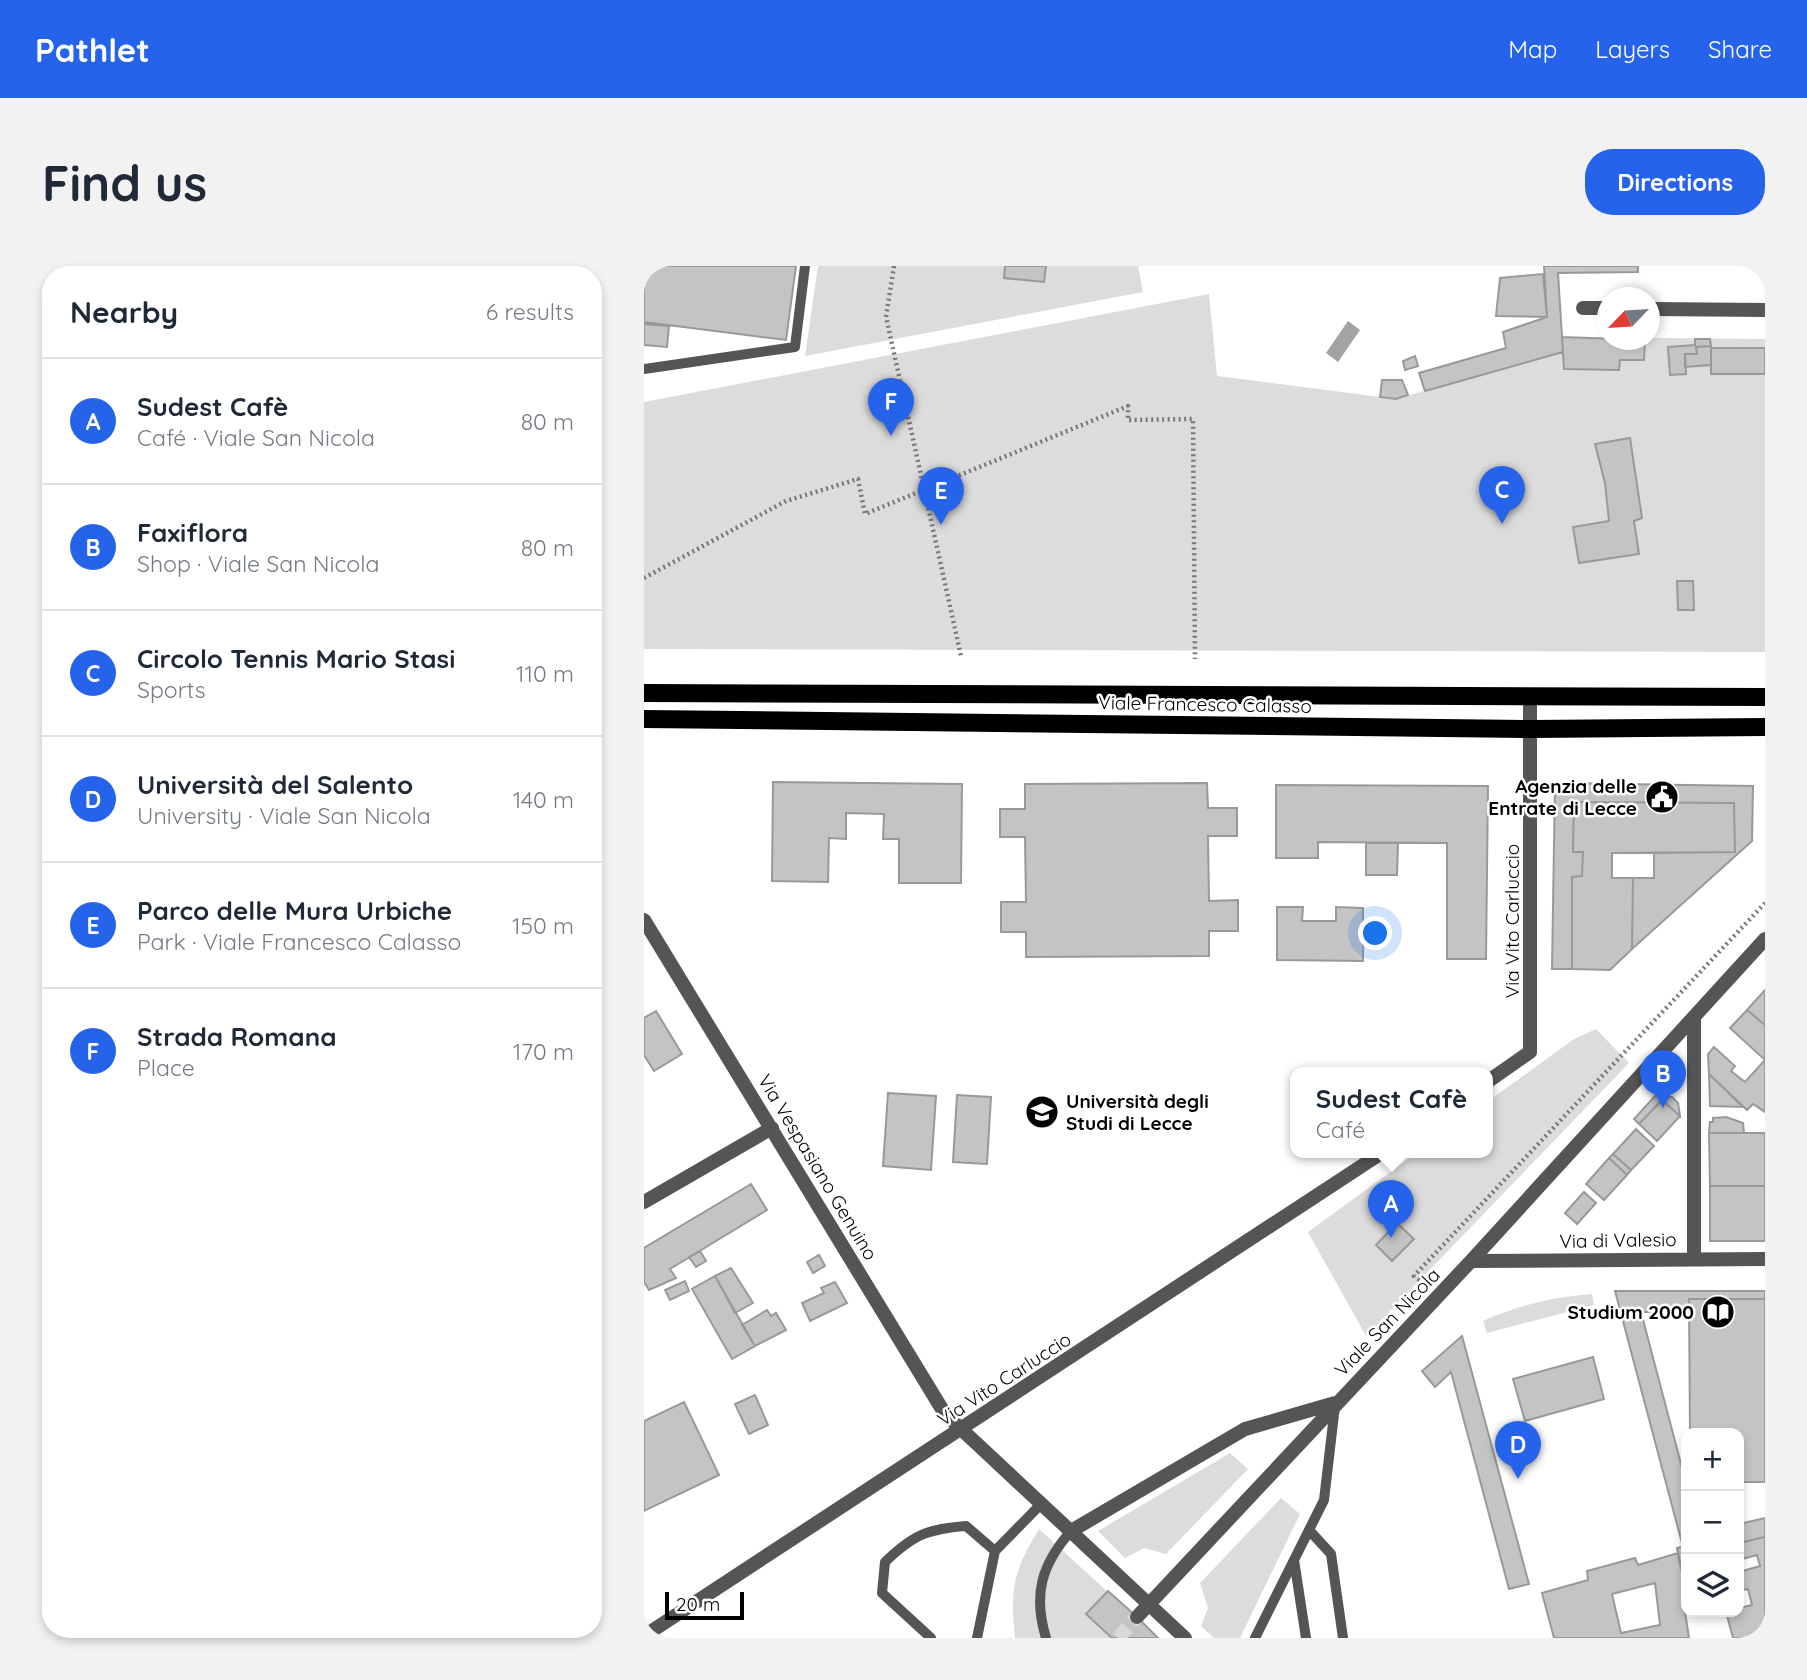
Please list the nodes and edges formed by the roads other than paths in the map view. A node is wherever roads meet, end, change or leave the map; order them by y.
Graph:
1 (805, 266) edge
2 (1583, 308) dead end
3 (1597, 308) edge
4 (1660, 309) edge
5 (1765, 310) edge
6 (644, 369) edge
7 (644, 693) edge
8 (1530, 695) junction
9 (1765, 697) edge
10 (644, 719) edge
11 (1765, 727) edge
12 (1531, 729) junction
13 (644, 920) edge
14 (1765, 939) edge
15 (1694, 1017) junction
16 (1493, 1078) edge
17 (772, 1128) junction
18 (1374, 1158) edge
19 (644, 1202) edge
20 (1694, 1258) junction
21 (1765, 1259) edge
22 (1471, 1261) junction
23 (1336, 1403) junction
24 (963, 1429) junction
25 (1041, 1504) junction
26 (1309, 1530) junction
27 (1071, 1531) junction
28 (995, 1551) junction
29 (1294, 1560) junction
30 (1149, 1604) junction
31 (1137, 1618) tunnel mouth
32 (644, 1636) edge
33 (931, 1638) edge
34 (977, 1638) edge
35 (1046, 1638) edge
36 (1185, 1638) edge
37 (1255, 1638) edge
38 (1306, 1638) edge
39 (1343, 1638) edge

1 - 6 lane
2 - 3 street
4 - 5 street
7 - 8 main road, Viale Francesco Calasso
8 - 9 main road, Viale Francesco Calasso
8 - 12 street, Via Vito Carluccio
10 - 12 main road, Viale Francesco Calasso
11 - 12 main road, Viale Francesco Calasso
12 - 16 street, Via Vito Carluccio
13 - 17 street, Via Vespasiano Genuino
14 - 15 street, Viale San Nicola
15 - 20 street
15 - 22 street, Viale San Nicola
17 - 19 street
17 - 24 street, Via Vespasiano Genuino
18 - 24 street, Via Vito Carluccio
20 - 21 street, Via di Valesio
20 - 22 street, Via di Valesio
22 - 23 street, Viale San Nicola
23 - 26 lane
23 - 27 street, Viale San Nicola
23 - 30 street
24 - 25 street
24 - 32 street, Via Vito Carluccio
25 - 27 street
25 - 28 lane
26 - 29 lane
26 - 39 lane
27 - 30 street
27 - 35 lane
28 - 33 lane
28 - 34 lane
29 - 37 lane
29 - 38 lane
30 - 31 street
30 - 36 street

